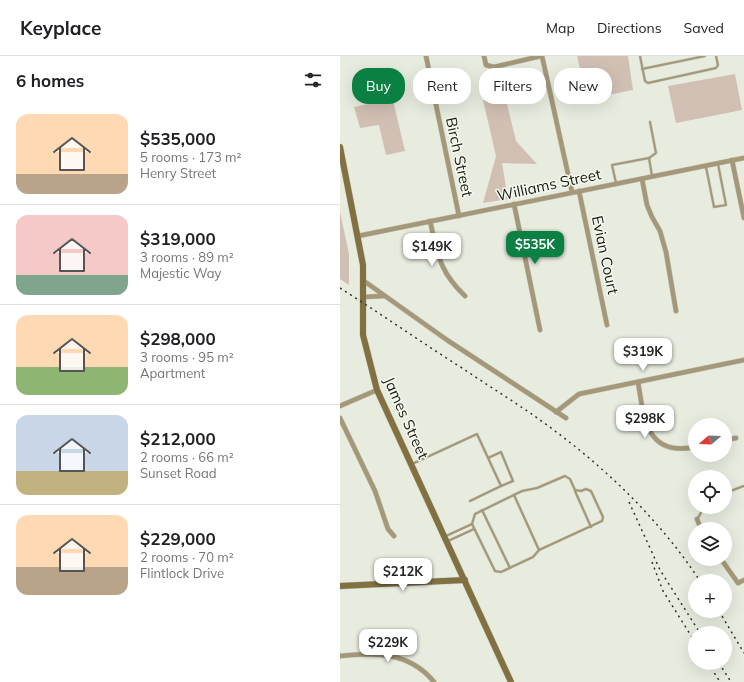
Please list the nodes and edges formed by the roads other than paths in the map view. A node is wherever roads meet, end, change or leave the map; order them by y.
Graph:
1 (426, 56) edge
2 (484, 56) edge
3 (542, 56) edge
4 (640, 56) edge
5 (705, 56) edge
6 (716, 56) edge
7 (642, 69) junction
8 (650, 122) dead end
9 (340, 146) edge
10 (649, 158) junction
11 (744, 158) edge
12 (732, 160) junction
13 (718, 163) junction
14 (705, 166) junction
15 (653, 177) junction
16 (642, 179) junction
17 (616, 183) junction
18 (579, 191) junction
19 (572, 192) junction
20 (514, 204) junction
21 (459, 216) junction
22 (744, 218) edge
23 (430, 221) junction
24 (358, 236) junction
25 (364, 281) junction
26 (383, 296) junction
27 (465, 296) dead end
28 (363, 297) junction
29 (676, 311) dead end
30 (607, 325) dead end
31 (540, 330) dead end
32 (744, 360) edge
33 (638, 382) junction
34 (377, 390) junction
35 (340, 406) edge
36 (556, 412) junction
37 (340, 418) edge
38 (566, 418) dead end
39 (736, 438) dead end
40 (732, 439) edge
41 (688, 448) edge
42 (488, 458) junction
43 (412, 464) junction
44 (501, 486) junction
45 (744, 486) edge
46 (575, 490) junction
47 (732, 490) edge
48 (514, 495) junction
49 (470, 501) dead end
50 (482, 510) junction
51 (700, 514) edge
52 (697, 519) joint
53 (698, 522) edge
54 (472, 524) junction
55 (591, 526) junction
56 (474, 528) junction
57 (394, 536) dead end
58 (446, 539) junction
59 (539, 550) junction
60 (726, 566) edge
61 (510, 568) junction
62 (465, 580) junction
63 (744, 580) edge
64 (340, 586) edge
65 (340, 656) edge
66 (434, 682) edge
67 (511, 682) edge

1 - 21 street, Birch Street
2 - 3 street
3 - 19 street
4 - 7 lane
5 - 7 lane
6 - 7 lane
8 - 10 lane
9 - 24 street, James Street
10 - 15 lane
10 - 17 lane
11 - 12 street, Williams Street
12 - 13 street, Williams Street
12 - 22 street
13 - 14 street, Williams Street
13 - 14 lane
14 - 15 street, Williams Street
15 - 16 street, Williams Street
16 - 17 street, Williams Street
16 - 29 street
17 - 18 street, Williams Street
18 - 19 street, Williams Street
18 - 30 street, Evian Court
19 - 20 street, Williams Street
20 - 21 street, Williams Street
20 - 31 street
21 - 23 street, Williams Street
23 - 24 street, Williams Street
23 - 27 street
24 - 25 street, James Street
25 - 26 street
25 - 28 street, James Street
26 - 28 street
26 - 36 street
28 - 34 street, James Street
32 - 33 street
33 - 36 street
33 - 41 street
34 - 35 street
34 - 43 street, James Street
36 - 38 street
37 - 57 street
39 - 40 street
42 - 43 lane
42 - 44 lane
42 - 44 lane
43 - 58 street, James Street
44 - 49 lane
45 - 47 lane
46 - 48 lane
46 - 55 lane
46 - 55 lane
48 - 50 lane
48 - 59 lane
50 - 54 lane
50 - 61 lane
51 - 52 lane
52 - 53 street
54 - 56 lane
54 - 58 lane
55 - 59 lane
56 - 58 lane
56 - 61 lane
58 - 62 street, James Street
59 - 61 lane
60 - 63 street
62 - 64 street
62 - 67 street, James Street
65 - 66 street

